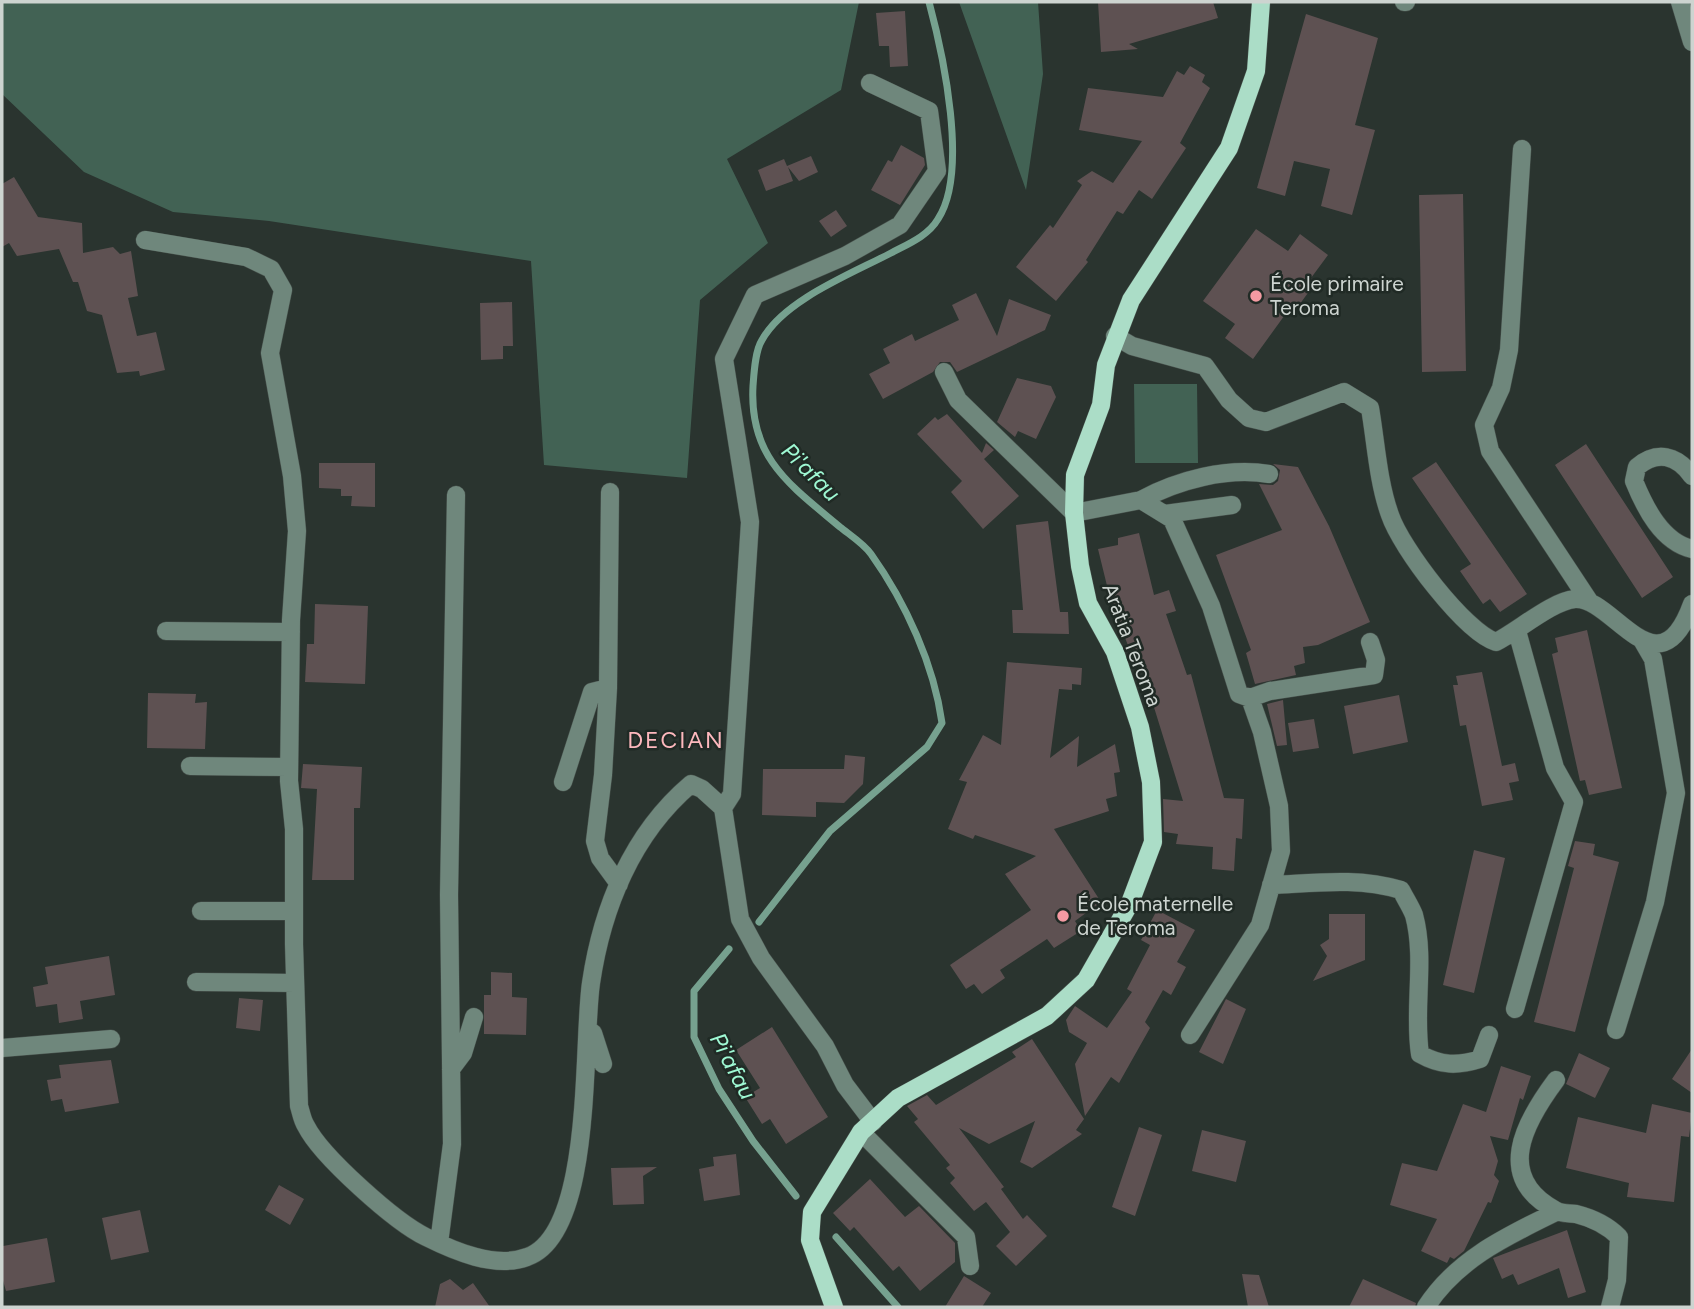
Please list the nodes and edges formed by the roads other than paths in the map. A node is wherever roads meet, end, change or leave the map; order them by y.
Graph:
1 (1261, 2) edge
2 (1680, 2) edge
3 (1692, 42) edge
4 (870, 83) dead end
5 (1522, 149) dead end
6 (145, 240) dead end
7 (1115, 336) junction
8 (944, 372) dead end
9 (1269, 474) dead end
10 (1692, 475) edge
11 (610, 492) dead end
12 (456, 495) dead end
13 (1141, 500) junction
14 (1232, 505) dead end
15 (1074, 513) junction
16 (1165, 514) junction
17 (1692, 549) edge
18 (1589, 601) junction
19 (1692, 604) edge
20 (166, 631) dead end
21 (1517, 631) junction
22 (291, 632) junction
23 (1642, 640) junction
24 (1370, 642) dead end
25 (608, 688) junction
26 (1250, 698) junction
27 (190, 766) dead end
28 (289, 767) junction
29 (563, 782) dead end
30 (723, 808) junction
31 (619, 884) junction
32 (1271, 885) junction
33 (201, 911) dead end
34 (293, 911) junction
35 (196, 982) dead end
36 (295, 983) junction
37 (1515, 1009) dead end
38 (589, 1016) junction
39 (474, 1017) dead end
40 (1616, 1030) dead end
41 (1190, 1035) dead end
42 (1489, 1035) dead end
43 (111, 1039) dead end
44 (2, 1048) edge
45 (603, 1064) dead end
46 (450, 1069) junction
47 (1556, 1080) dead end
48 (867, 1127) junction
49 (1556, 1212) junction
50 (439, 1243) junction
51 (970, 1266) dead end
52 (834, 1307) edge
53 (1426, 1307) edge
54 (1611, 1307) edge

1 - 7 main road, Aratia Teroma
2 - 3 street
4 - 30 street
5 - 18 street
6 - 22 street
7 - 15 main road, Aratia Teroma
7 - 21 street
8 - 15 street
9 - 13 street
10 - 17 street
11 - 25 street
12 - 46 street
13 - 15 street
13 - 16 street
14 - 16 street
15 - 48 main road, Aratia Teroma
16 - 26 street
18 - 21 street
18 - 23 street
19 - 23 street
20 - 22 street
21 - 37 street
22 - 28 street
23 - 40 street
24 - 26 street
25 - 29 street
25 - 31 street
26 - 32 street
27 - 28 street
28 - 34 street
30 - 31 street
30 - 48 street
31 - 38 street
32 - 41 street
32 - 42 street
33 - 34 street
34 - 36 street
35 - 36 street
36 - 50 street
38 - 45 street
38 - 50 street
39 - 46 street
43 - 44 street
46 - 50 street
47 - 49 street
48 - 51 street
48 - 52 main road, Aratia Teroma
49 - 53 street
49 - 54 street

